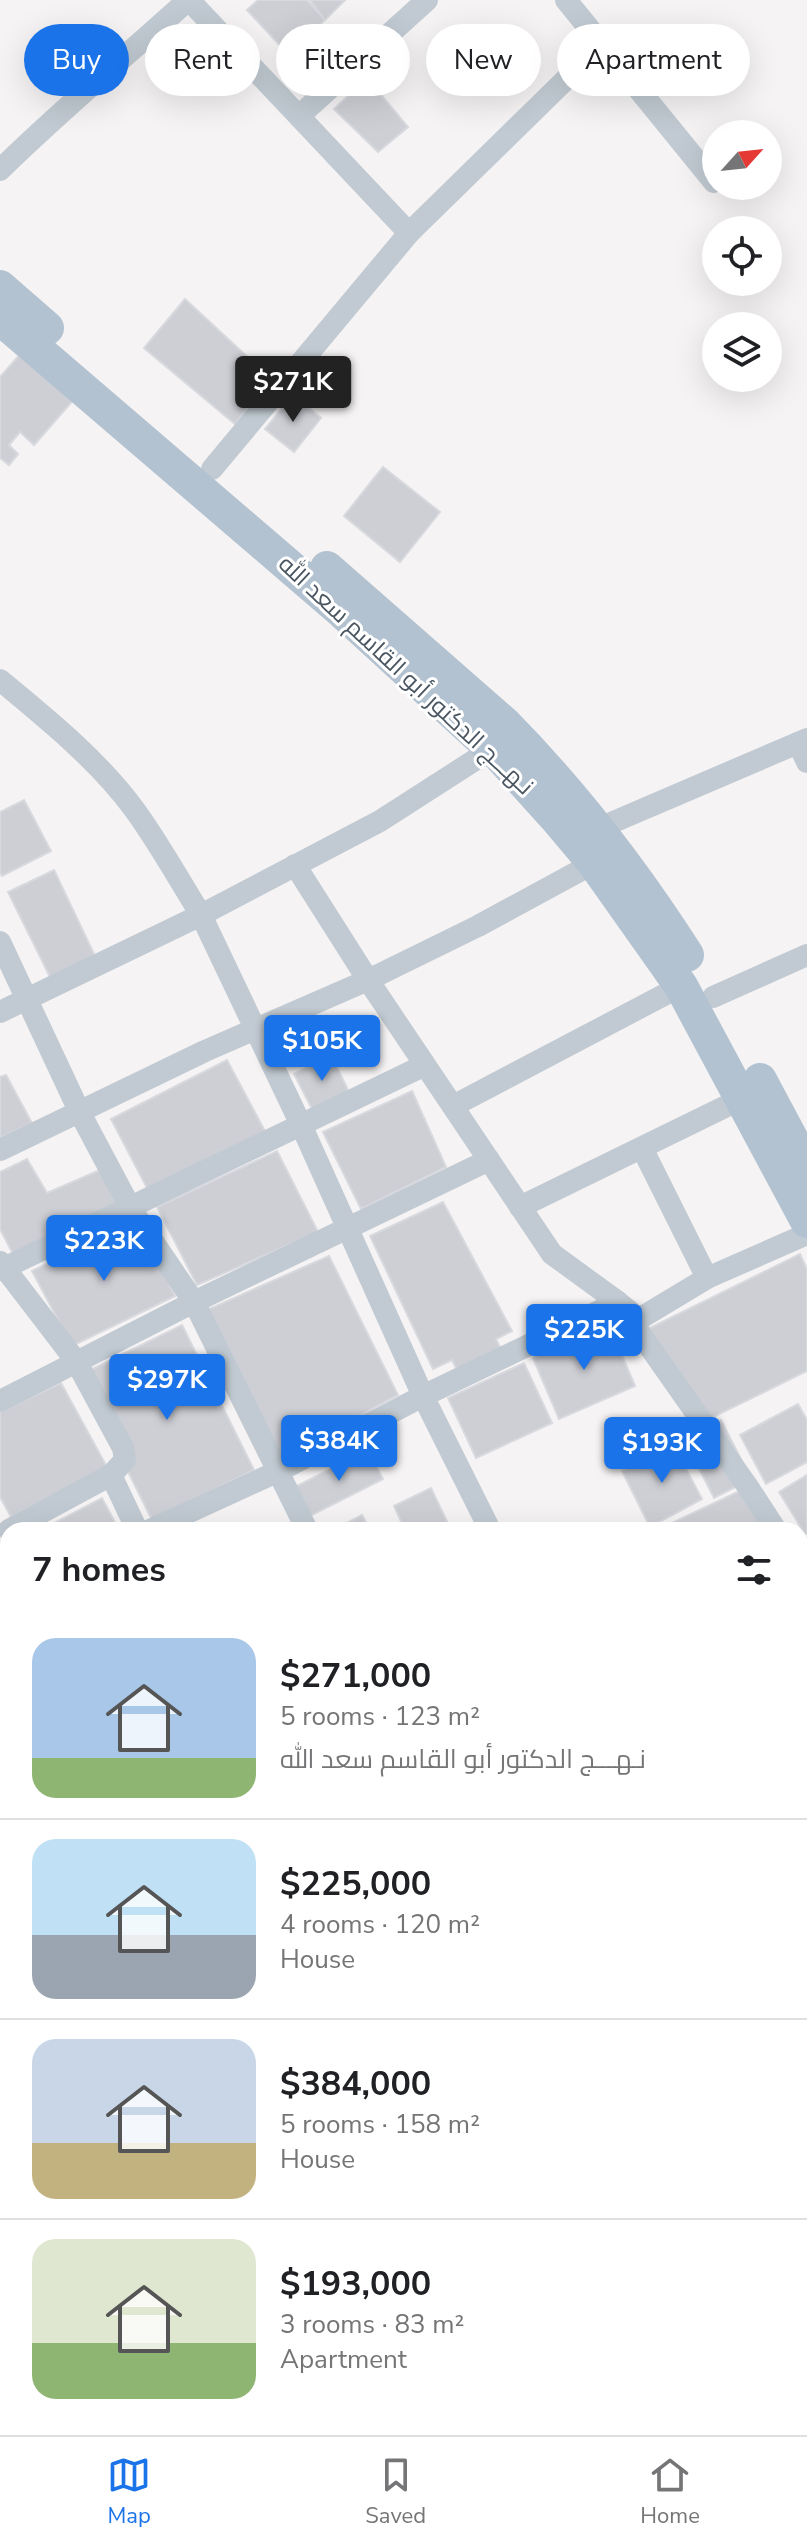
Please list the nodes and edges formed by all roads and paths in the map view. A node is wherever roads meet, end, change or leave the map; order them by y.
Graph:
1 (188, 0) edge
2 (427, 0) edge
3 (566, 0) edge
4 (586, 24) edge
5 (557, 88) edge
6 (644, 96) edge
7 (299, 116) junction
8 (702, 167) edge
9 (0, 170) edge
10 (409, 233) junction
11 (0, 287) edge
12 (0, 318) edge
13 (212, 469) junction
14 (311, 568) junction
15 (0, 680) edge
16 (804, 748) edge
17 (492, 749) junction
18 (597, 829) junction
19 (594, 863) junction
20 (295, 865) junction
21 (201, 915) junction
22 (0, 942) edge
23 (807, 955) edge
24 (368, 980) junction
25 (697, 992) junction
26 (28, 1000) junction
27 (0, 1012) edge
28 (255, 1031) junction
29 (425, 1065) junction
30 (743, 1098) junction
31 (453, 1106) junction
32 (80, 1113) junction
33 (302, 1127) junction
34 (642, 1148) junction
35 (0, 1150) edge
36 (489, 1160) junction
37 (807, 1168) edge
38 (520, 1207) junction
39 (131, 1209) junction
40 (807, 1221) edge
41 (347, 1230) junction
42 (807, 1234) edge
43 (1, 1267) edge
44 (707, 1278) junction
45 (194, 1302) junction
46 (618, 1302) junction
47 (76, 1361) junction
48 (423, 1396) junction
49 (0, 1401) edge
50 (279, 1471) junction
51 (111, 1475) junction
52 (25, 1522) edge
53 (133, 1522) edge
54 (167, 1522) edge
55 (303, 1522) edge
56 (486, 1522) edge
57 (771, 1522) edge

1 - 7 street
1 - 9 street
2 - 7 street
3 - 4 street
5 - 10 street
6 - 8 street
7 - 10 street
10 - 13 street
11 - 13 main road, نـهـــج الدكتور أبو القاسم سعد الله
12 - 14 main road, نـهـــج الدكتور أبو القاسم سعد الله
13 - 14 main road, نـهـــج الدكتور أبو القاسم سعد الله
14 - 17 main road, نـهـــج الدكتور أبو القاسم سعد الله
14 - 18 main road, نـهـــج الدكتور أبو القاسم سعد الله
15 - 21 street
16 - 18 street
17 - 19 main road, نـهـــج الدكتور أبو القاسم سعد الله
17 - 20 street
18 - 25 main road, نـهـــج الدكتور أبو القاسم سعد الله
19 - 24 street
19 - 25 main road, نـهـــج الدكتور أبو القاسم سعد الله
20 - 21 street
20 - 24 street
21 - 26 street
21 - 28 street
22 - 26 street
23 - 25 street
24 - 28 street
24 - 29 street
25 - 30 main road, نـهـــج الدكتور أبو القاسم سعد الله
25 - 31 street
25 - 37 main road, نـهـــج الدكتور أبو القاسم سعد الله
26 - 27 street
26 - 32 street
28 - 32 street
28 - 33 street
29 - 31 street
29 - 33 street
30 - 34 street
30 - 40 main road, نـهـــج الدكتور أبو القاسم سعد الله
31 - 36 street
32 - 35 street
32 - 39 street
33 - 39 street
33 - 41 street
34 - 38 street
34 - 44 street
36 - 38 street
36 - 41 street
38 - 46 street
39 - 43 street
39 - 45 street
41 - 45 street
41 - 48 street
42 - 44 street
43 - 47 street
44 - 46 street
45 - 47 street
45 - 50 street
46 - 48 street
46 - 57 street
47 - 49 street
47 - 51 street
48 - 50 street
48 - 56 street
50 - 54 street
50 - 55 street
51 - 52 street
51 - 53 street

